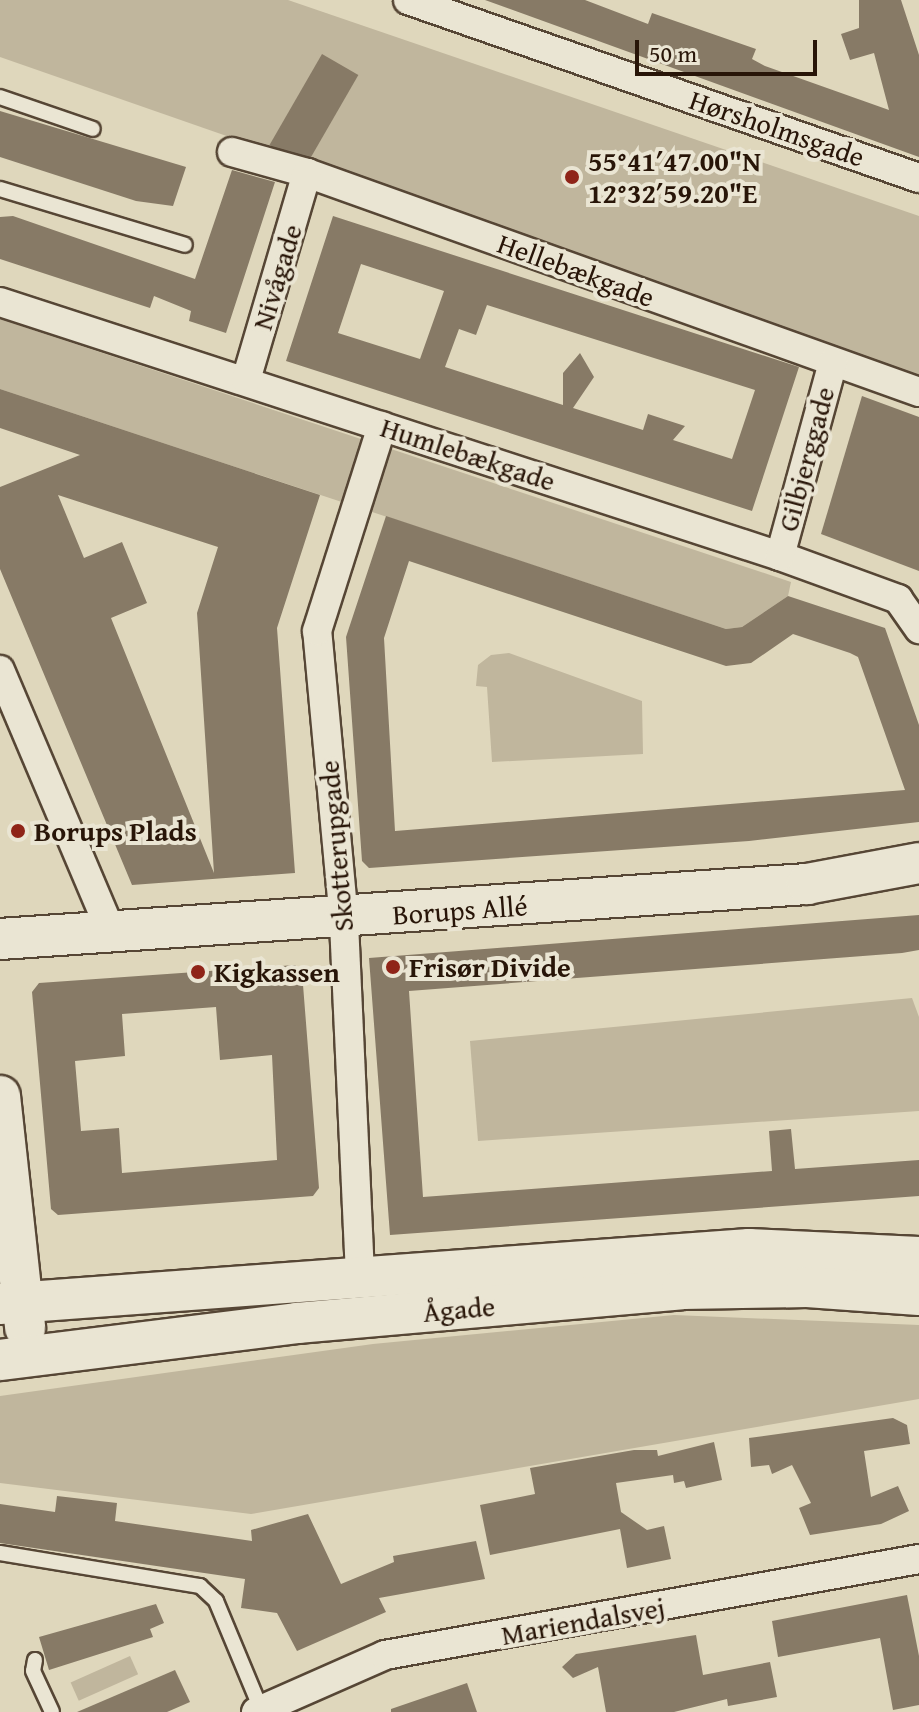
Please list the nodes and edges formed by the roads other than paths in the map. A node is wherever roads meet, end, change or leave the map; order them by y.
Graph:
1 (408, 0) edge
2 (0, 97) edge
3 (93, 129) dead end
4 (232, 152) dead end
5 (307, 173) junction
6 (919, 178) edge
7 (0, 189) edge
8 (185, 245) dead end
9 (0, 302) edge
10 (833, 362) junction
11 (246, 380) junction
12 (919, 392) edge
13 (382, 426) junction
14 (780, 556) junction
15 (919, 629) edge
16 (0, 670) edge
17 (919, 863) edge
18 (344, 920) junction
19 (111, 932) junction
20 (0, 939) edge
21 (0, 1096) edge
22 (919, 1257) edge
23 (360, 1275) junction
24 (919, 1295) edge
25 (6, 1304) edge
26 (14, 1358) edge
27 (0, 1553) edge
28 (919, 1559) edge
29 (35, 1660) dead end
30 (258, 1711) edge
31 (52, 1712) edge

1 - 6 street, Hørsholmsgade
2 - 3 lane
4 - 5 street, Hellebækgade
5 - 10 street, Hellebækgade
5 - 11 street, Nivågade
7 - 8 lane
9 - 11 street, Humlebækgade
10 - 12 street, Hellebækgade
10 - 14 street, Gilbjerggade
11 - 13 street, Humlebækgade
13 - 14 street, Humlebækgade
13 - 18 street, Skotterupgade
14 - 15 street, Humlebækgade
16 - 19 street
17 - 18 street, Borups Allé
18 - 19 street, Borups Allé
18 - 23 street, Skotterupgade
19 - 20 street, Borups Allé
21 - 25 street
22 - 23 street, Ågade
23 - 25 street, Ågade
24 - 26 street, Ågade
25 - 26 street
27 - 30 lane
28 - 30 street, Mariendalsvej
29 - 31 lane

